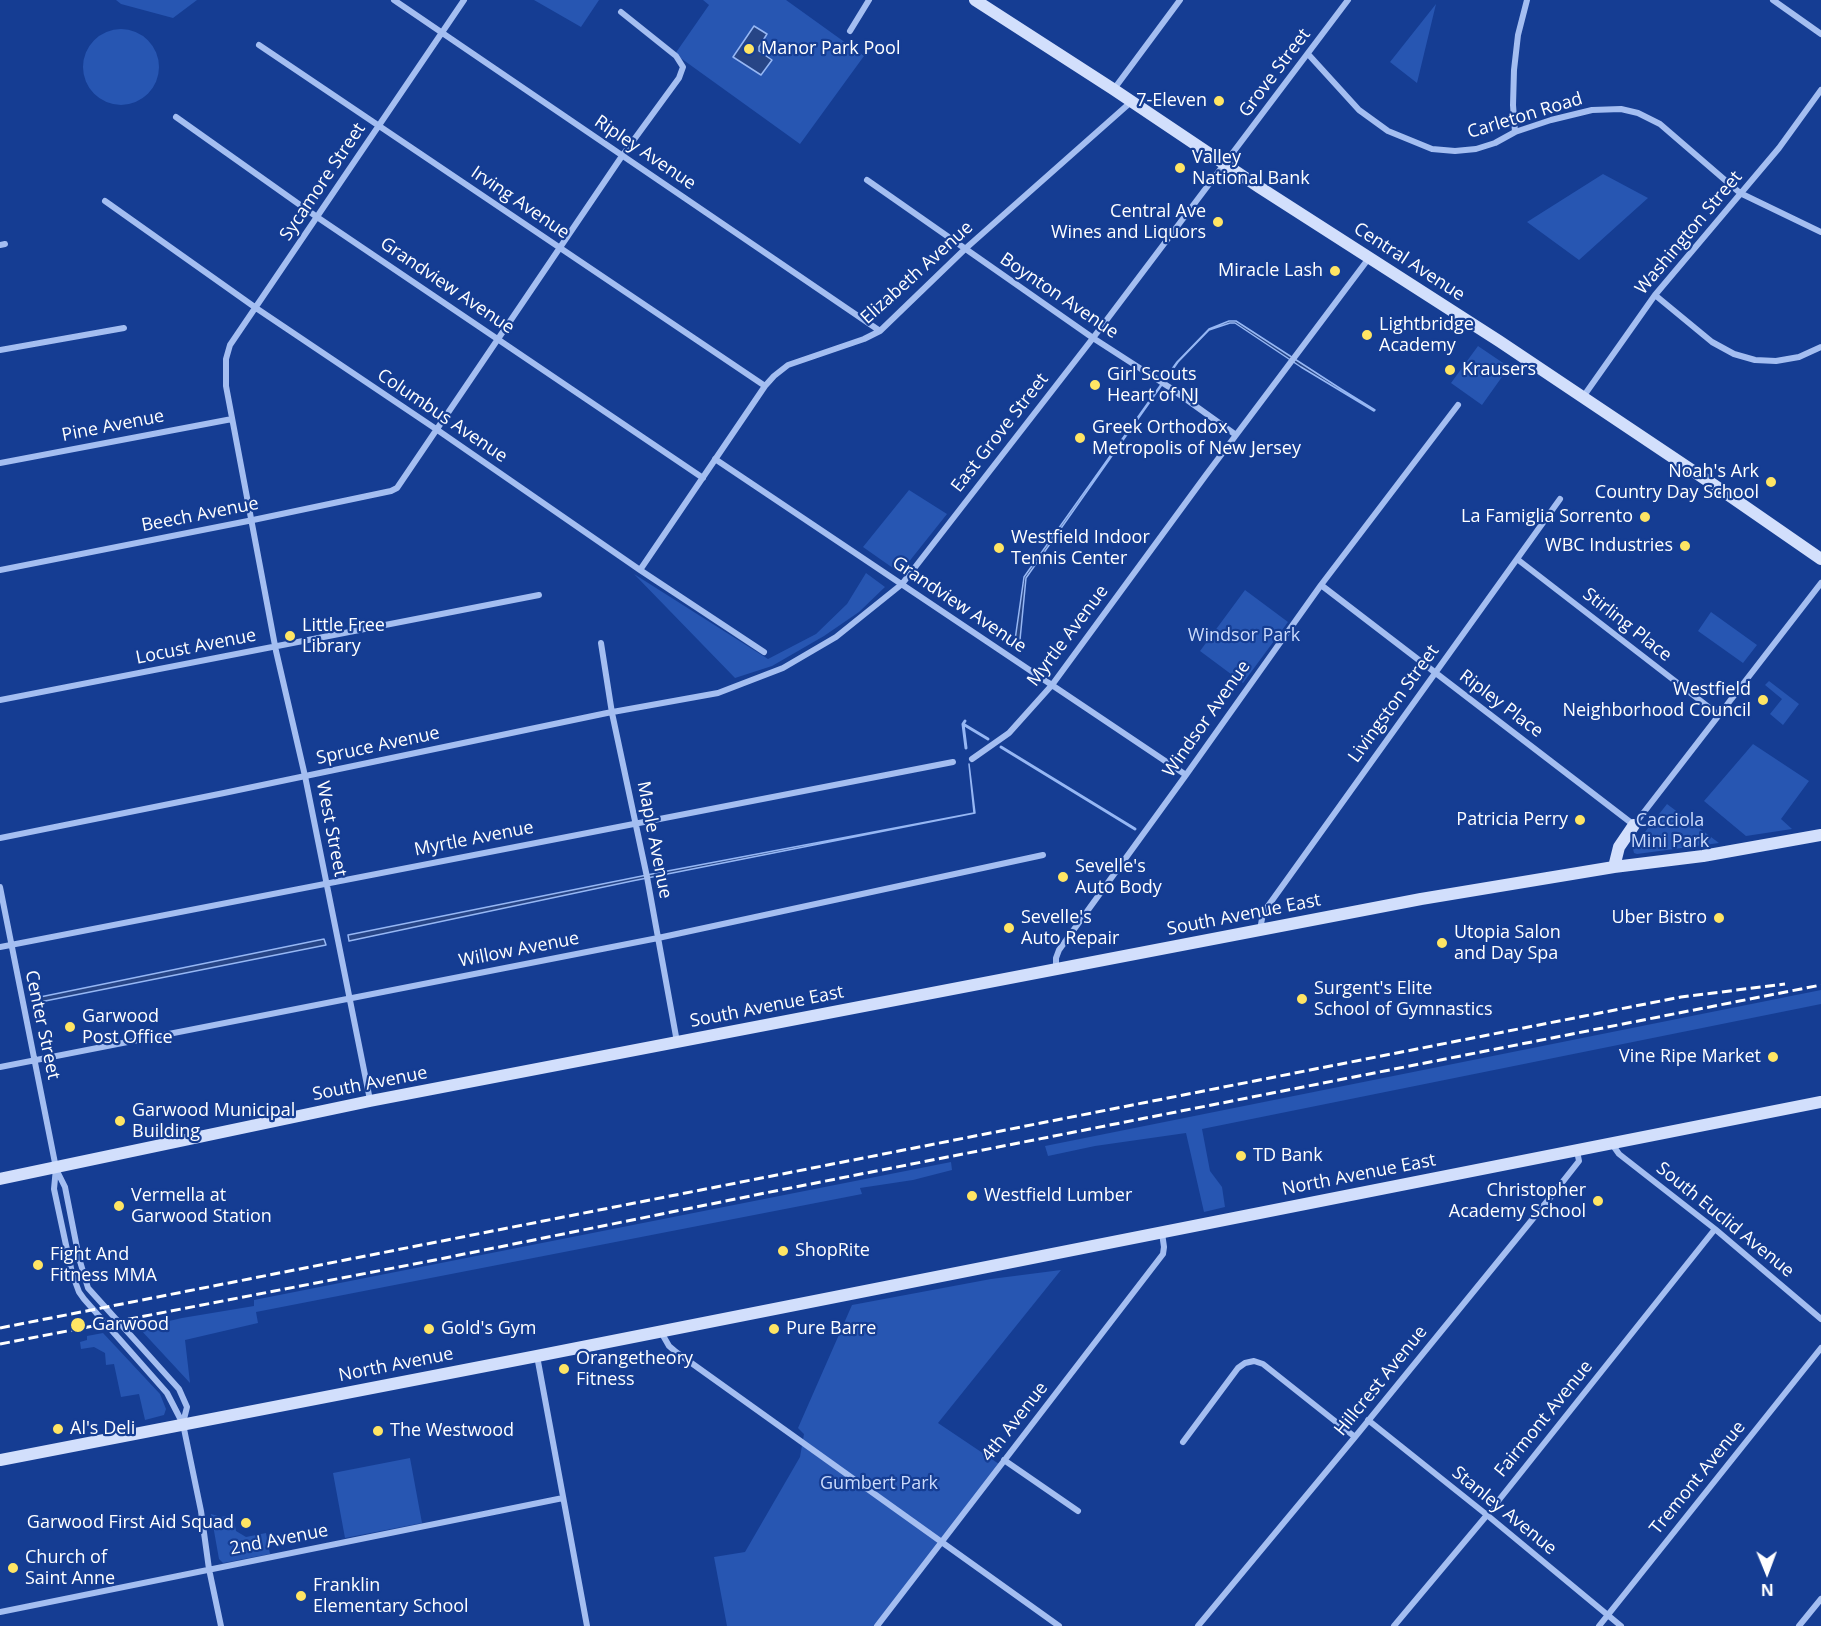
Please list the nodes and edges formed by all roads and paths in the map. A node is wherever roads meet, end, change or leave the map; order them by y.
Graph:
1 (394, 0) edge
2 (464, 0) edge
3 (869, 0) edge
4 (975, 0) edge
5 (1180, 0) edge
6 (1348, 0) edge
7 (1527, 0) edge
8 (1773, 0) edge
9 (621, 12) dead end
10 (850, 31) dead end
11 (442, 34) junction
12 (1821, 34) edge
13 (259, 45) dead end
14 (1308, 54) junction
15 (1113, 90) junction
16 (1821, 90) edge
17 (1132, 102) junction
18 (176, 117) dead end
19 (380, 126) junction
20 (1515, 132) junction
21 (622, 156) junction
22 (1225, 165) junction
23 (867, 180) dead end
24 (1740, 194) junction
25 (105, 201) dead end
26 (317, 217) junction
27 (1821, 232) edge
28 (560, 248) junction
29 (965, 249) junction
30 (1369, 258) junction
31 (1655, 295) junction
32 (255, 308) junction
33 (124, 328) dead end
34 (880, 331) junction
35 (1094, 338) junction
36 (498, 339) junction
37 (1821, 347) edge
38 (0, 350) edge
39 (226, 386) joint
40 (765, 386) junction
41 (1583, 398) junction
42 (1458, 405) dead end
43 (232, 419) junction
44 (436, 429) junction
45 (1236, 435) junction
46 (716, 459) junction
47 (0, 463) edge
48 (703, 478) junction
49 (1560, 500) dead end
50 (253, 520) junction
51 (1517, 559) junction
52 (1821, 559) edge
53 (0, 570) edge
54 (640, 570) junction
55 (1821, 583) edge
56 (902, 584) junction
57 (1321, 585) junction
58 (539, 595) dead end
59 (601, 643) dead end
60 (275, 647) junction
61 (764, 652) dead end
62 (1435, 672) junction
63 (761, 676) joint
64 (1052, 685) junction
65 (0, 700) edge
66 (612, 712) junction
67 (1719, 715) junction
68 (972, 759) dead end
69 (953, 762) dead end
70 (1186, 775) junction
71 (305, 776) junction
72 (636, 822) junction
73 (1634, 825) junction
74 (1821, 835) edge
75 (0, 838) edge
76 (1043, 855) dead end
77 (1614, 867) junction
78 (327, 884) junction
79 (0, 887) edge
80 (1260, 930) junction
81 (658, 938) junction
82 (10, 945) junction
83 (0, 947) edge
84 (1056, 969) junction
85 (349, 999) junction
86 (677, 1042) junction
87 (35, 1060) junction
88 (0, 1066) edge
89 (370, 1101) junction
90 (1821, 1102) edge
91 (1612, 1144) junction
92 (1577, 1151) junction
93 (56, 1168) junction
94 (0, 1179) edge
95 (1715, 1229) junction
96 (1162, 1233) junction
97 (904, 1283) joint
98 (1821, 1318) edge
99 (661, 1331) junction
100 (1821, 1348) edge
101 (537, 1356) junction
102 (1368, 1420) junction
103 (183, 1424) junction
104 (1355, 1437) junction
105 (1183, 1443) dead end
106 (0, 1460) edge
107 (1004, 1460) junction
108 (563, 1498) junction
109 (1078, 1510) dead end
110 (1487, 1515) junction
111 (941, 1542) junction
112 (209, 1569) junction
113 (1821, 1599) edge
114 (0, 1612) edge
115 (1607, 1615) junction
116 (221, 1626) edge
117 (587, 1626) edge
118 (877, 1626) edge
119 (1059, 1626) edge
120 (1197, 1626) edge
121 (1394, 1626) edge
122 (1599, 1626) edge
123 (1621, 1626) edge
124 (1799, 1626) edge

1 - 11 street, Ripley Avenue
2 - 11 street, Sycamore Street
3 - 10 street
4 - 15 main road, Central Avenue
5 - 15 street
6 - 14 street, Grove Street
7 - 20 street
8 - 12 street
9 - 21 street
11 - 19 street, Sycamore Street
11 - 21 street, Ripley Avenue
13 - 19 street, Irving Avenue
14 - 20 street, Carleton Road
14 - 22 street, Grove Street
15 - 17 main road, Central Avenue
16 - 24 street, Washington Street
17 - 22 main road, Central Avenue
17 - 29 street, Elizabeth Avenue
18 - 26 street, Grandview Avenue
19 - 26 street, Sycamore Street
19 - 28 street, Irving Avenue
20 - 24 street, Carleton Road
21 - 28 street
21 - 34 street, Ripley Avenue
22 - 30 main road, Central Avenue
22 - 35 street, East Grove Street
23 - 29 street, Boynton Avenue
24 - 27 street, Carleton Road
24 - 31 street, Washington Street
25 - 32 street, Columbus Avenue
26 - 32 street, Sycamore Street
26 - 36 street, Grandview Avenue
28 - 36 street
28 - 40 street, Irving Avenue
29 - 34 street, Elizabeth Avenue
29 - 35 street, Boynton Avenue
30 - 41 main road, Central Avenue
30 - 45 street, Myrtle Avenue
31 - 37 street
31 - 41 street, Washington Street
32 - 39 street, Sycamore Street
32 - 44 street, Columbus Avenue
33 - 38 street
34 - 40 street, Elizabeth Avenue
35 - 45 street, Boynton Avenue
35 - 56 street, East Grove Street
36 - 44 street
36 - 48 street, Grandview Avenue
39 - 43 street, West Street
40 - 46 street, Elizabeth Avenue
41 - 52 main road, Central Avenue
42 - 57 street, Windsor Avenue
43 - 47 street, Pine Avenue
43 - 50 street, West Street
44 - 50 street, Beech Avenue
44 - 54 street, Columbus Avenue
45 - 64 street, Myrtle Avenue
46 - 48 street, Elizabeth Avenue
46 - 56 street, Grandview Avenue
48 - 54 street, Elizabeth Avenue
49 - 51 street, Livingston Street
50 - 53 street, Beech Avenue
50 - 60 street, West Street
51 - 62 street, Livingston Street
51 - 67 street, Stirling Place
54 - 61 street, Columbus Avenue
55 - 67 street
56 - 63 street, East Grove Street
56 - 64 street, Grandview Avenue
57 - 62 street, Ripley Place
57 - 70 street, Windsor Avenue
58 - 60 street, Locust Avenue
59 - 66 street, Maple Avenue
60 - 65 street, Locust Avenue
60 - 71 street, West Street
62 - 73 street, Ripley Place
62 - 80 street, Livingston Street
63 - 66 street, Spruce Avenue
64 - 68 street, Myrtle Avenue
64 - 70 street, Grandview Avenue
66 - 71 street, Spruce Avenue
66 - 72 street, Maple Avenue
67 - 73 street
69 - 72 street, Myrtle Avenue
70 - 84 street, Windsor Avenue
71 - 75 street, Spruce Avenue
71 - 78 street, West Street
72 - 78 street, Myrtle Avenue
72 - 81 street, Maple Avenue
73 - 77 main road
74 - 77 main road, South Avenue East
76 - 81 street, Willow Avenue
77 - 80 main road, South Avenue East
78 - 82 street, Myrtle Avenue
78 - 85 street, West Street
79 - 82 street, Center Street
80 - 84 main road, South Avenue East
81 - 85 street, Willow Avenue
81 - 86 street, Maple Avenue
82 - 83 street, Myrtle Avenue
82 - 87 street, Center Street
84 - 86 main road, South Avenue East
85 - 87 street, Willow Avenue
85 - 89 street, West Street
86 - 89 main road, South Avenue
87 - 88 street, Willow Avenue
87 - 93 street, Center Street
89 - 93 main road, South Avenue
90 - 91 main road, North Avenue East
91 - 92 main road, North Avenue East
91 - 95 street, South Euclid Avenue
92 - 96 main road, North Avenue East
92 - 102 street, Hillcrest Avenue
93 - 94 main road, South Avenue
93 - 103 street, Center Street
93 - 103 street, Center Street
95 - 98 street, South Euclid Avenue
95 - 110 street, Fairmont Avenue
96 - 97 main road, North Avenue East
96 - 107 street, 4th Avenue
97 - 99 main road, North Avenue
99 - 101 main road, North Avenue
99 - 111 street
100 - 115 street, Tremont Avenue
101 - 103 main road, North Avenue
101 - 108 street
102 - 104 street, Hillcrest Avenue
102 - 110 street, Stanley Avenue
103 - 106 main road, North Avenue
103 - 112 street
104 - 105 street
104 - 120 street, Hillcrest Avenue
107 - 109 street
107 - 111 street, 4th Avenue
108 - 112 street, 2nd Avenue
108 - 117 street
110 - 115 street, Stanley Avenue
110 - 121 street, Fairmont Avenue
111 - 118 street, 4th Avenue
111 - 119 street
112 - 114 street, 2nd Avenue
112 - 116 street
113 - 124 street
115 - 122 street, Tremont Avenue
115 - 123 street, Stanley Avenue

